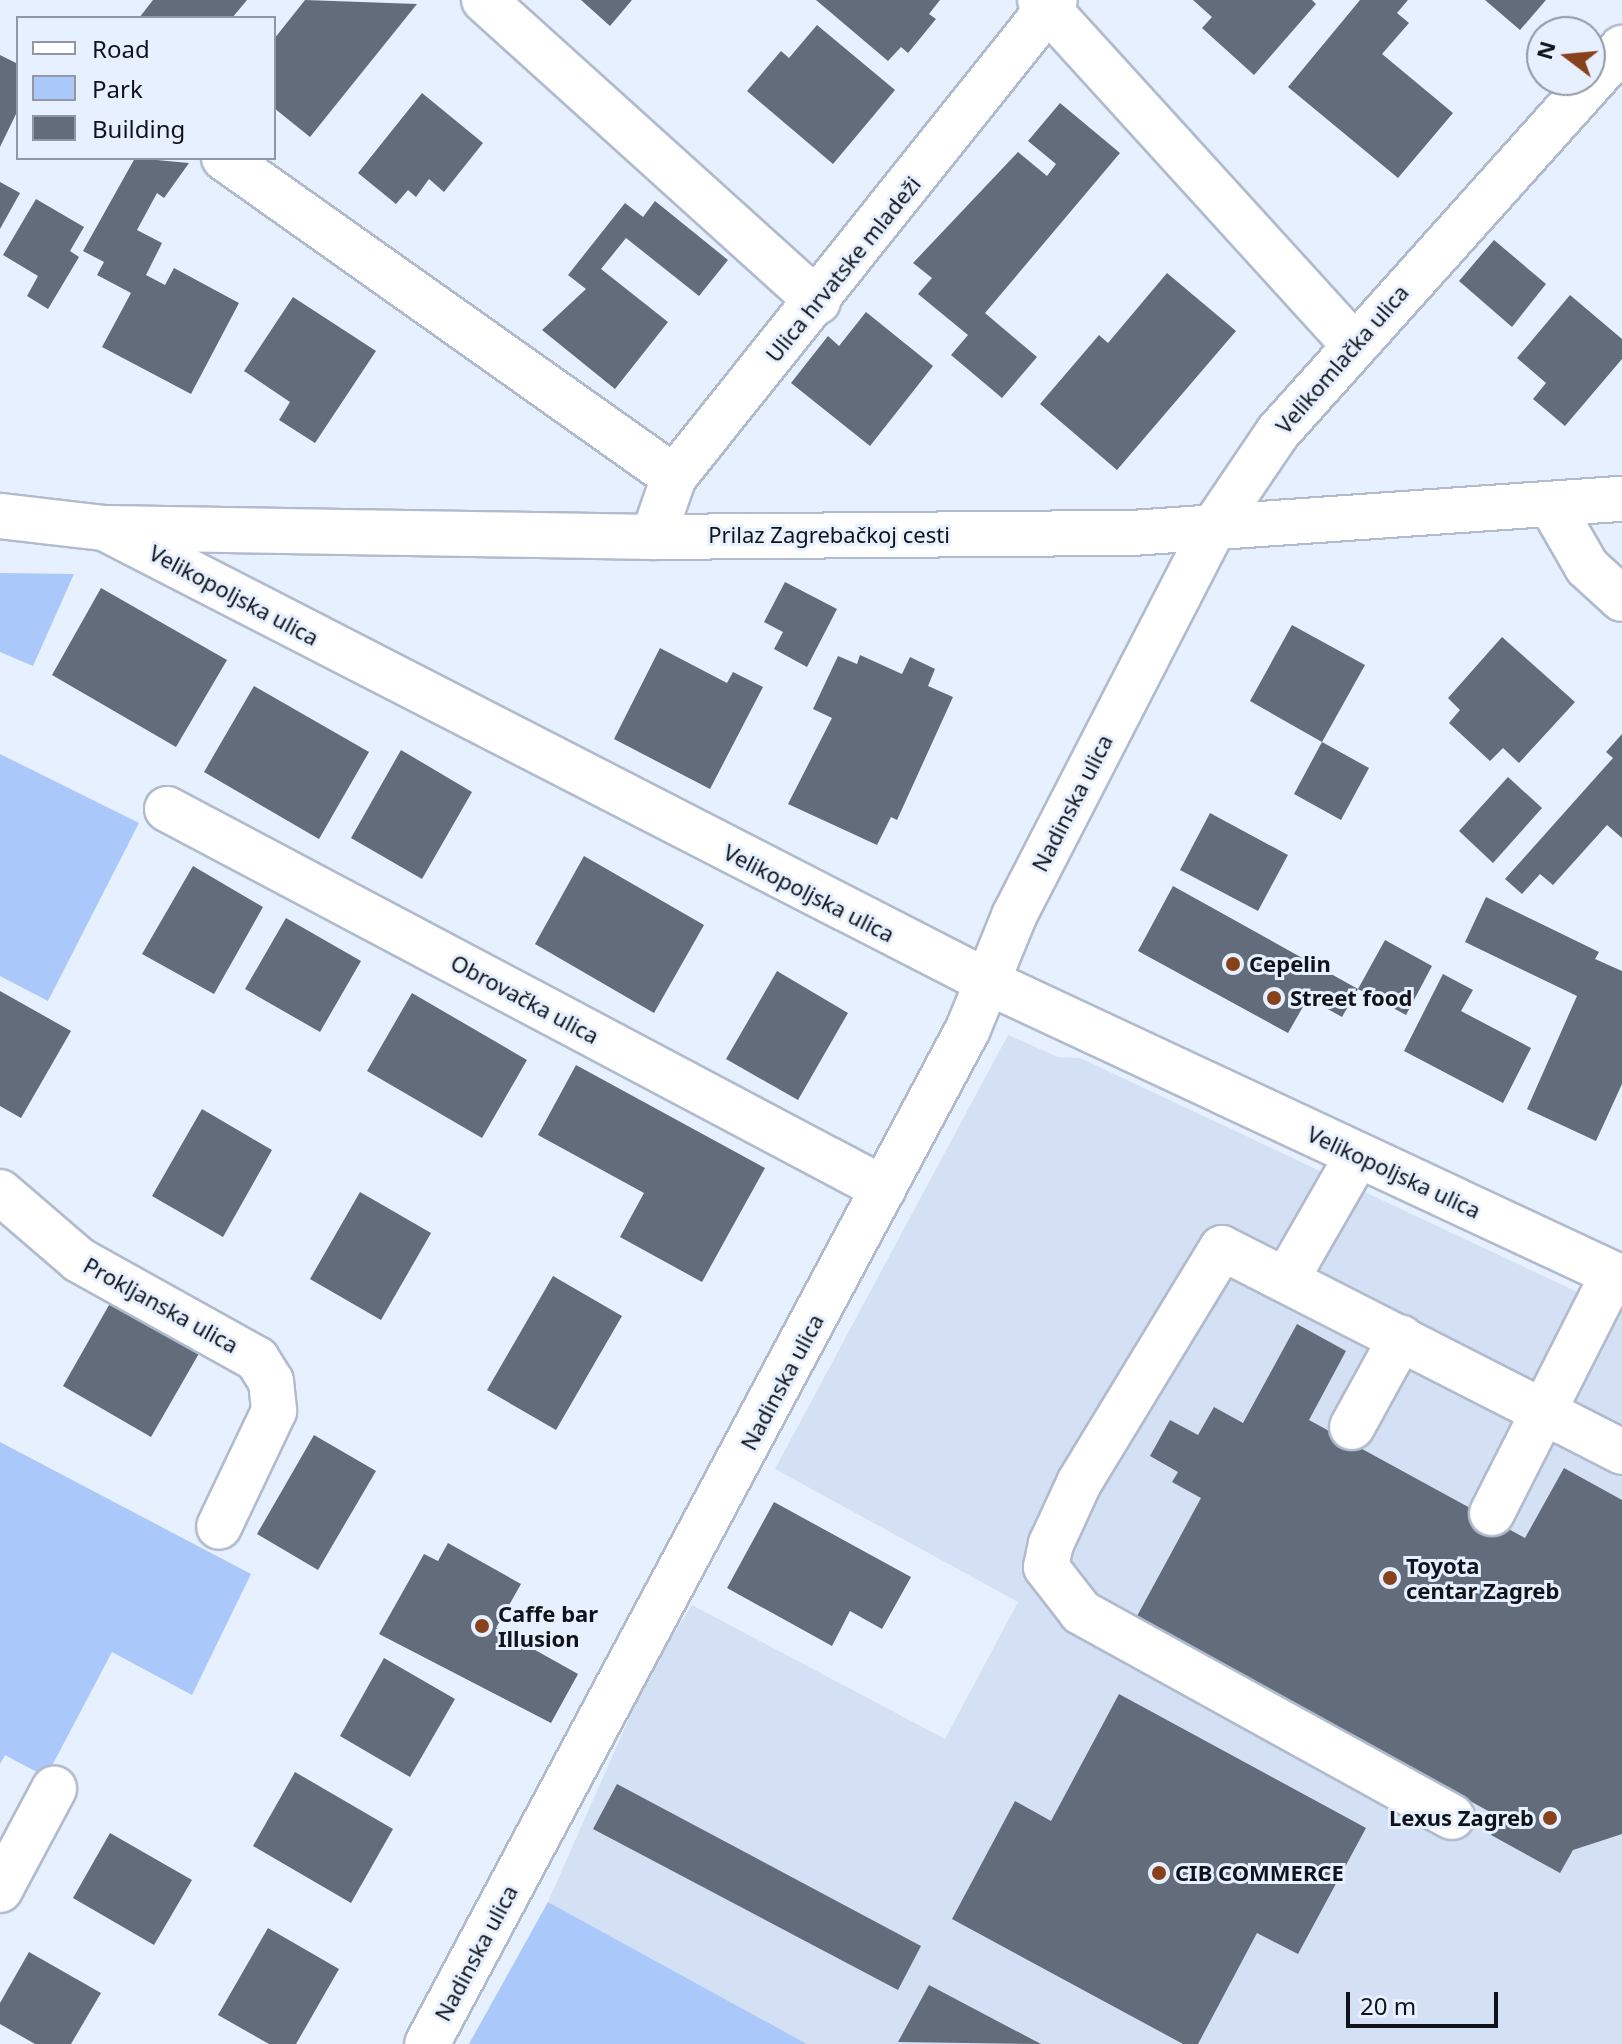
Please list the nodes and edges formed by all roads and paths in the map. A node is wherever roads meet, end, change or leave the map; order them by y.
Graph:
1 (484, 0) edge
2 (1048, 3) edge
3 (1622, 48) edge
4 (227, 160) edge
5 (818, 302) junction
6 (1353, 344) junction
7 (674, 477) junction
8 (1622, 499) edge
9 (1553, 508) junction
10 (0, 516) edge
11 (1215, 525) junction
12 (104, 528) junction
13 (653, 537) junction
14 (1622, 599) edge
15 (1119, 711) joint
16 (167, 809) dead end
17 (988, 982) junction
18 (1358, 1155) junction
19 (884, 1189) junction
20 (0, 1192) edge
21 (1618, 1276) edge
22 (1286, 1280) junction
23 (1401, 1338) junction
24 (1548, 1412) junction
25 (1352, 1427) dead end
26 (1622, 1452) edge
27 (1492, 1513) dead end
28 (219, 1527) dead end
29 (54, 1789) dead end
30 (1452, 1817) dead end
31 (0, 1890) edge
32 (427, 2044) edge

1 - 5 street
2 - 5 street, Ulica hrvatske mladeži
2 - 6 street, Ulica hrvatske mladeži
3 - 6 street, Velikomlačka ulica
4 - 7 street
5 - 7 street, Ulica hrvatske mladeži
6 - 11 street, Velikomlačka ulica
7 - 13 street, Ulica hrvatske mladeži
8 - 9 street, Prilaz Zagrebačkoj cesti
9 - 11 street, Prilaz Zagrebačkoj cesti
9 - 14 street
10 - 12 street, Velikopoljska ulica
11 - 13 street, Prilaz Zagrebačkoj cesti
11 - 15 street, Velikomlačka ulica
12 - 13 street, Prilaz Zagrebačkoj cesti
12 - 17 street, Velikopoljska ulica
15 - 17 street, Nadinska ulica
16 - 19 street, Obrovačka ulica
17 - 18 street, Velikopoljska ulica
17 - 19 street, Nadinska ulica
18 - 21 street, Velikopoljska ulica
18 - 22 street
19 - 32 street, Nadinska ulica
20 - 28 street, Prokljanska ulica
21 - 24 street
22 - 23 street
22 - 30 street
23 - 24 street
23 - 25 street
24 - 26 street
24 - 27 street
29 - 31 street

